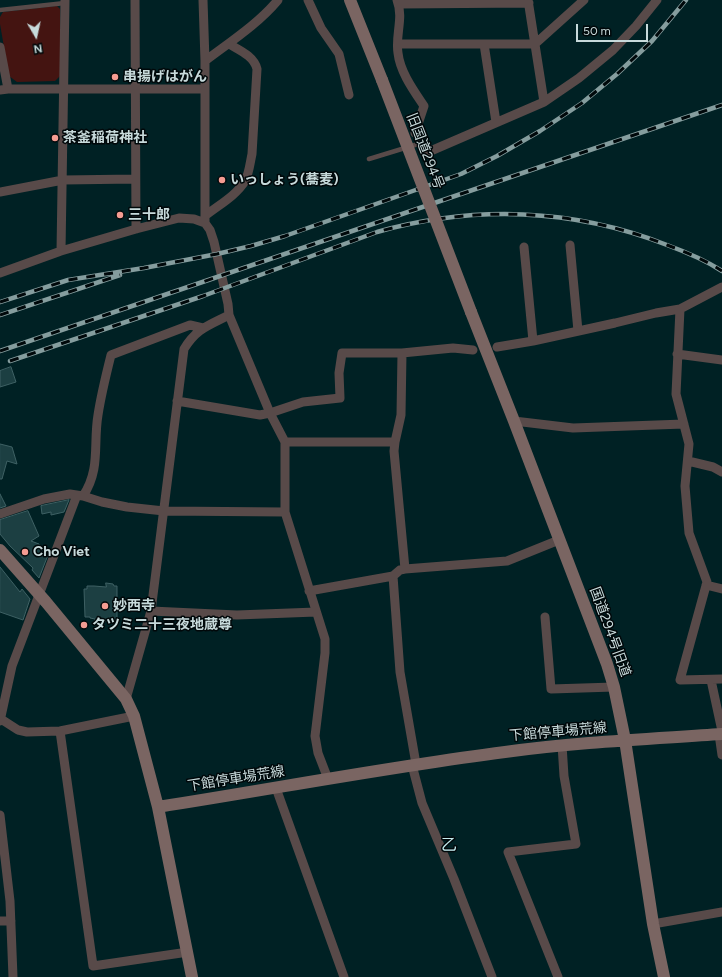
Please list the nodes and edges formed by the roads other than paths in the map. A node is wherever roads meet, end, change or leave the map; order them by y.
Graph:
1 (135, 0) edge
2 (203, 0) edge
3 (278, 0) edge
4 (308, 0) edge
5 (350, 0) edge
6 (584, 0) edge
7 (657, 0) edge
8 (65, 2) edge
9 (398, 2) edge
10 (529, 2) edge
11 (0, 10) edge
12 (229, 44) junction
13 (398, 44) junction
14 (484, 44) junction
15 (535, 44) junction
16 (0, 47) edge
17 (205, 61) junction
18 (64, 88) junction
19 (134, 88) junction
20 (4, 89) edge
21 (205, 89) junction
22 (348, 95) dead end
23 (544, 102) junction
24 (496, 122) junction
25 (415, 133) joint
26 (418, 144) junction
27 (426, 153) joint
28 (369, 159) dead end
29 (135, 179) junction
30 (63, 180) junction
31 (0, 192) edge
32 (205, 219) junction
33 (136, 229) junction
34 (570, 245) dead end
35 (524, 247) dead end
36 (61, 251) junction
37 (0, 273) edge
38 (722, 287) edge
39 (680, 309) junction
40 (471, 312) joint
41 (229, 315) junction
42 (203, 328) junction
43 (578, 331) junction
44 (533, 341) junction
45 (497, 347) dead end
46 (473, 350) dead end
47 (402, 353) junction
48 (678, 354) junction
49 (722, 360) edge
50 (177, 401) junction
51 (270, 414) junction
52 (514, 421) junction
53 (684, 424) junction
54 (285, 442) junction
55 (395, 442) junction
56 (688, 462) junction
57 (722, 472) edge
58 (80, 495) junction
59 (164, 511) junction
60 (285, 512) junction
61 (0, 514) edge
62 (559, 540) junction
63 (0, 550) edge
64 (405, 570) junction
65 (393, 576) junction
66 (706, 585) junction
67 (722, 589) edge
68 (309, 591) junction
69 (39, 594) junction
70 (151, 611) junction
71 (316, 612) junction
72 (544, 617) dead end
73 (722, 679) edge
74 (711, 680) junction
75 (614, 687) junction
76 (126, 698) junction
77 (1, 716) edge
78 (134, 716) junction
79 (60, 731) junction
80 (721, 733) edge
81 (625, 740) junction
82 (562, 745) junction
83 (722, 755) edge
84 (414, 764) junction
85 (328, 779) junction
86 (276, 788) junction
87 (158, 807) junction
88 (0, 815) edge
89 (722, 912) edge
90 (0, 921) edge
91 (11, 921) junction
92 (652, 924) junction
93 (188, 952) junction
94 (13, 977) edge
95 (192, 977) edge
96 (344, 977) edge
97 (492, 977) edge
98 (558, 977) edge
99 (664, 977) edge

1 - 19 street
2 - 17 street
3 - 12 street
4 - 22 street
5 - 40 street, 旧国道294号, bridge
6 - 15 street
7 - 23 street
8 - 11 lane
8 - 18 street
9 - 10 street
9 - 13 street
10 - 15 street
12 - 17 street
12 - 32 street
13 - 14 street
13 - 25 street
14 - 15 street
14 - 24 street
15 - 23 street
16 - 20 street
17 - 21 street
18 - 19 street
18 - 20 street
18 - 30 street
19 - 21 street
19 - 29 street
21 - 32 street
23 - 24 street
24 - 27 street
25 - 26 lane
26 - 27 lane
26 - 28 lane
29 - 30 street
29 - 33 street
30 - 31 street
30 - 36 street
32 - 33 street
32 - 41 street
33 - 36 street
34 - 43 street
35 - 44 street
36 - 37 street
38 - 39 street
39 - 43 street
39 - 48 street
40 - 52 street, 国道294号旧道
41 - 42 street
41 - 51 street
42 - 50 street
42 - 58 street
43 - 44 street
44 - 45 street
46 - 47 street
47 - 51 street
47 - 55 street
48 - 49 street
48 - 53 street
50 - 51 street
50 - 59 street
51 - 54 street
52 - 53 street
52 - 62 street, 国道294号旧道
53 - 56 street
54 - 55 street
54 - 60 street
55 - 64 street
56 - 57 street
56 - 66 street
58 - 59 street
58 - 61 street
58 - 69 street
59 - 60 street
59 - 70 street
60 - 68 street
62 - 64 street
62 - 75 street, 国道294号旧道
63 - 69 street
64 - 65 street
65 - 68 street
65 - 84 street
66 - 67 street
66 - 74 street
68 - 71 street
69 - 76 street
69 - 77 street
70 - 71 street
70 - 76 street
71 - 85 street
72 - 75 street
73 - 74 street
74 - 80 street
75 - 81 street, 国道294号旧道
76 - 78 street
77 - 79 street
78 - 79 street
78 - 87 street
79 - 93 street
80 - 81 street, 下館停車場荒線
80 - 83 street
81 - 82 street, 下館停車場荒線
81 - 92 street, 国道294号旧道
82 - 84 street, 下館停車場荒線
82 - 98 street
84 - 85 street, 下館停車場荒線
84 - 97 street
85 - 86 street, 下館停車場荒線
86 - 87 street, 下館停車場荒線
86 - 96 street
87 - 93 street
88 - 91 street
89 - 92 street
90 - 91 street
91 - 94 street
92 - 99 street, 国道294号旧道
93 - 95 street

